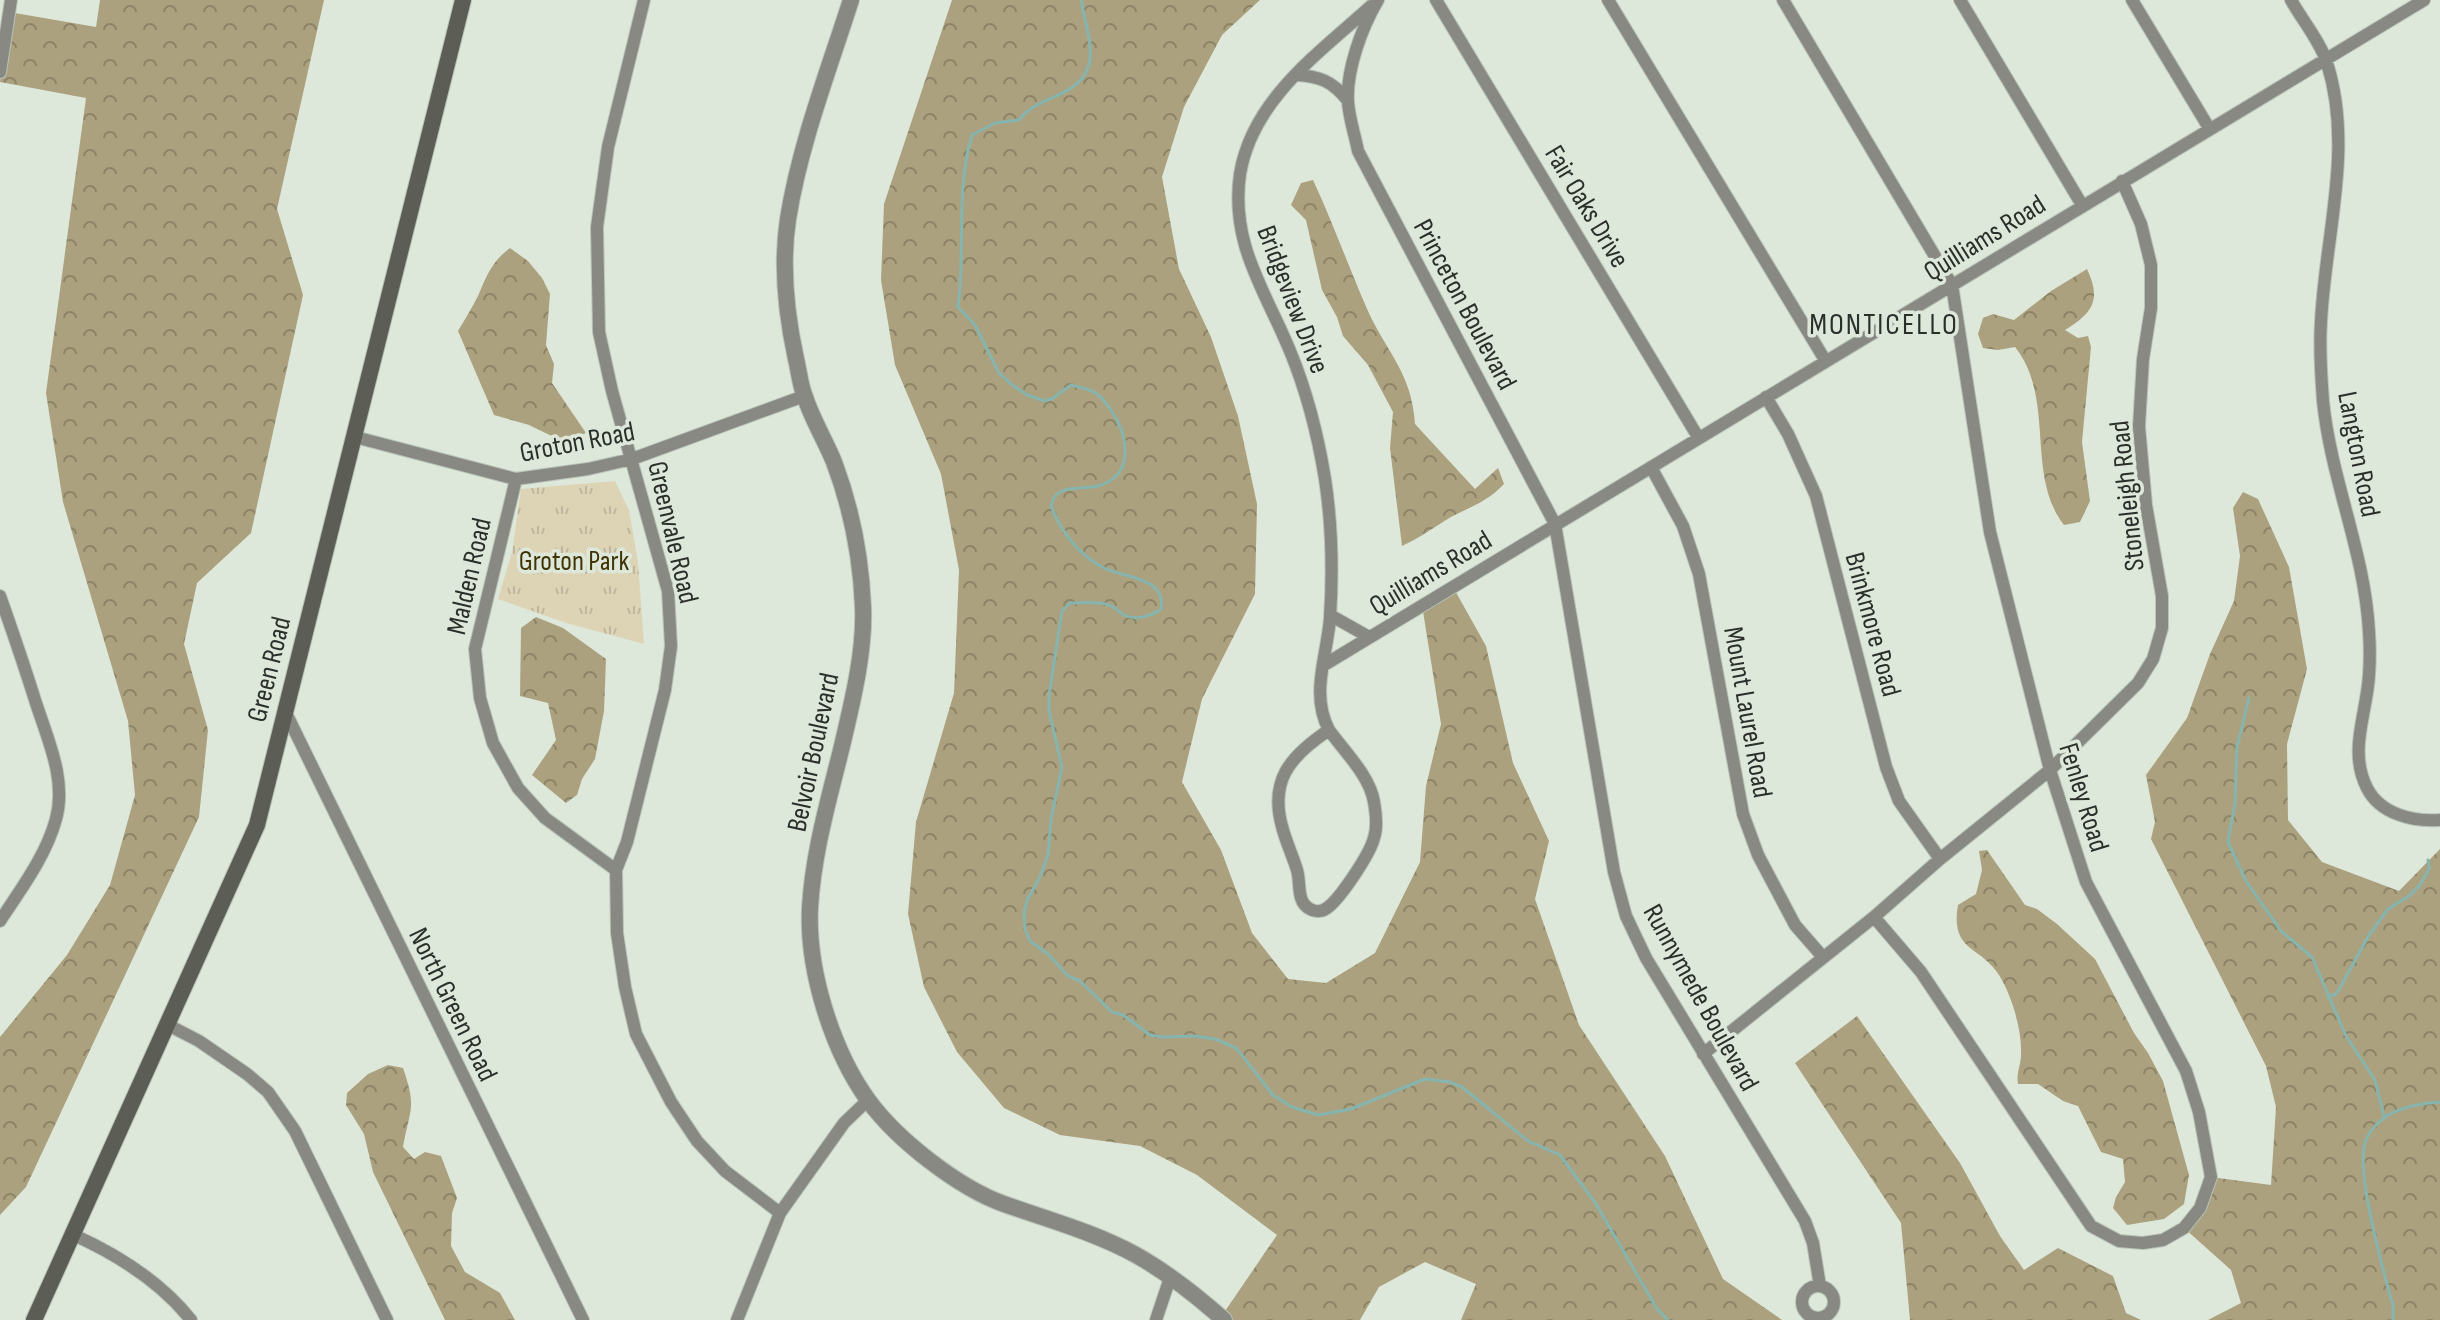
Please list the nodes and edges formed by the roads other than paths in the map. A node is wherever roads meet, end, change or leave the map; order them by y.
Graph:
1 (11, 0) edge
2 (463, 0) edge
3 (644, 0) edge
4 (851, 0) edge
5 (1436, 0) edge
6 (1608, 0) edge
7 (1783, 0) edge
8 (1960, 0) edge
9 (2132, 0) edge
10 (2291, 0) edge
11 (2424, 0) edge
12 (1377, 1) edge
13 (2326, 59) junction
14 (0, 72) edge
15 (1295, 75) junction
16 (1348, 101) junction
17 (2209, 128) junction
18 (2122, 181) junction
19 (2082, 205) junction
20 (1952, 285) junction
21 (1825, 360) junction
22 (804, 396) junction
23 (1766, 397) junction
24 (355, 437) junction
25 (1698, 437) junction
26 (632, 459) junction
27 (1651, 467) junction
28 (516, 479) junction
29 (1555, 524) junction
30 (0, 596) edge
31 (1330, 615) junction
32 (1369, 637) junction
33 (1324, 665) junction
34 (284, 709) junction
35 (1329, 730) junction
36 (2050, 770) junction
37 (2440, 820) edge
38 (1940, 859) junction
39 (616, 870) junction
40 (1874, 917) junction
41 (0, 921) edge
42 (1822, 956) junction
43 (168, 1025) junction
44 (1703, 1054) junction
45 (868, 1100) junction
46 (780, 1213) junction
47 (74, 1235) junction
48 (1170, 1278) junction
49 (1820, 1286) dead end
50 (34, 1320) edge
51 (191, 1320) edge
52 (387, 1320) edge
53 (583, 1320) edge
54 (737, 1320) edge
55 (1156, 1320) edge
56 (1224, 1320) edge

1 - 14 street
2 - 24 main road, Green Road
3 - 26 street, Greenvale Road
4 - 22 street, Belvoir Boulevard
5 - 25 street, Fair Oaks Drive
6 - 21 street
7 - 20 street
8 - 19 street
9 - 17 street
10 - 13 street, Langton Road
11 - 13 street, Quilliams Road
12 - 15 street, Bridgeview Drive
12 - 16 street, Princeton Boulevard
13 - 17 street, Quilliams Road
13 - 37 street, Langton Road
15 - 16 street
15 - 31 street, Bridgeview Drive
16 - 29 street, Princeton Boulevard
17 - 18 street, Quilliams Road
18 - 19 street, Quilliams Road
18 - 36 street, Stoneleigh Road
19 - 20 street, Quilliams Road
20 - 21 street, Quilliams Road
20 - 36 street, Fenley Road
21 - 23 street, Quilliams Road
22 - 26 street, Groton Road
22 - 45 street, Belvoir Boulevard
23 - 25 street, Quilliams Road
23 - 38 street, Brinkmore Road
24 - 28 street, Groton Road
24 - 34 main road, Green Road
25 - 27 street, Quilliams Road
26 - 28 street, Groton Road
26 - 39 street, Greenvale Road
27 - 29 street, Quilliams Road
27 - 42 street, Mount Laurel Road
28 - 39 street, Malden Road
29 - 32 street, Quilliams Road
29 - 44 street, Runnymede Boulevard
30 - 41 street
31 - 32 street
31 - 33 street, Bridgeview Drive
32 - 33 street, Quilliams Road
33 - 35 street, Bridgeview Drive
34 - 43 main road, Green Road
34 - 53 street, North Green Road
35 - 35 street
36 - 38 street, Stoneleigh Road
36 - 40 street, Fenley Road
38 - 40 street, Stoneleigh Road
39 - 46 street, Greenvale Road
40 - 42 street, Stoneleigh Road
42 - 44 street, Stoneleigh Road
43 - 47 main road, Green Road
43 - 52 street
44 - 49 street, Runnymede Boulevard
45 - 46 street
45 - 48 street, Belvoir Boulevard
46 - 54 street
47 - 50 main road, Green Road
47 - 51 street
48 - 55 street
48 - 56 street, Belvoir Boulevard

